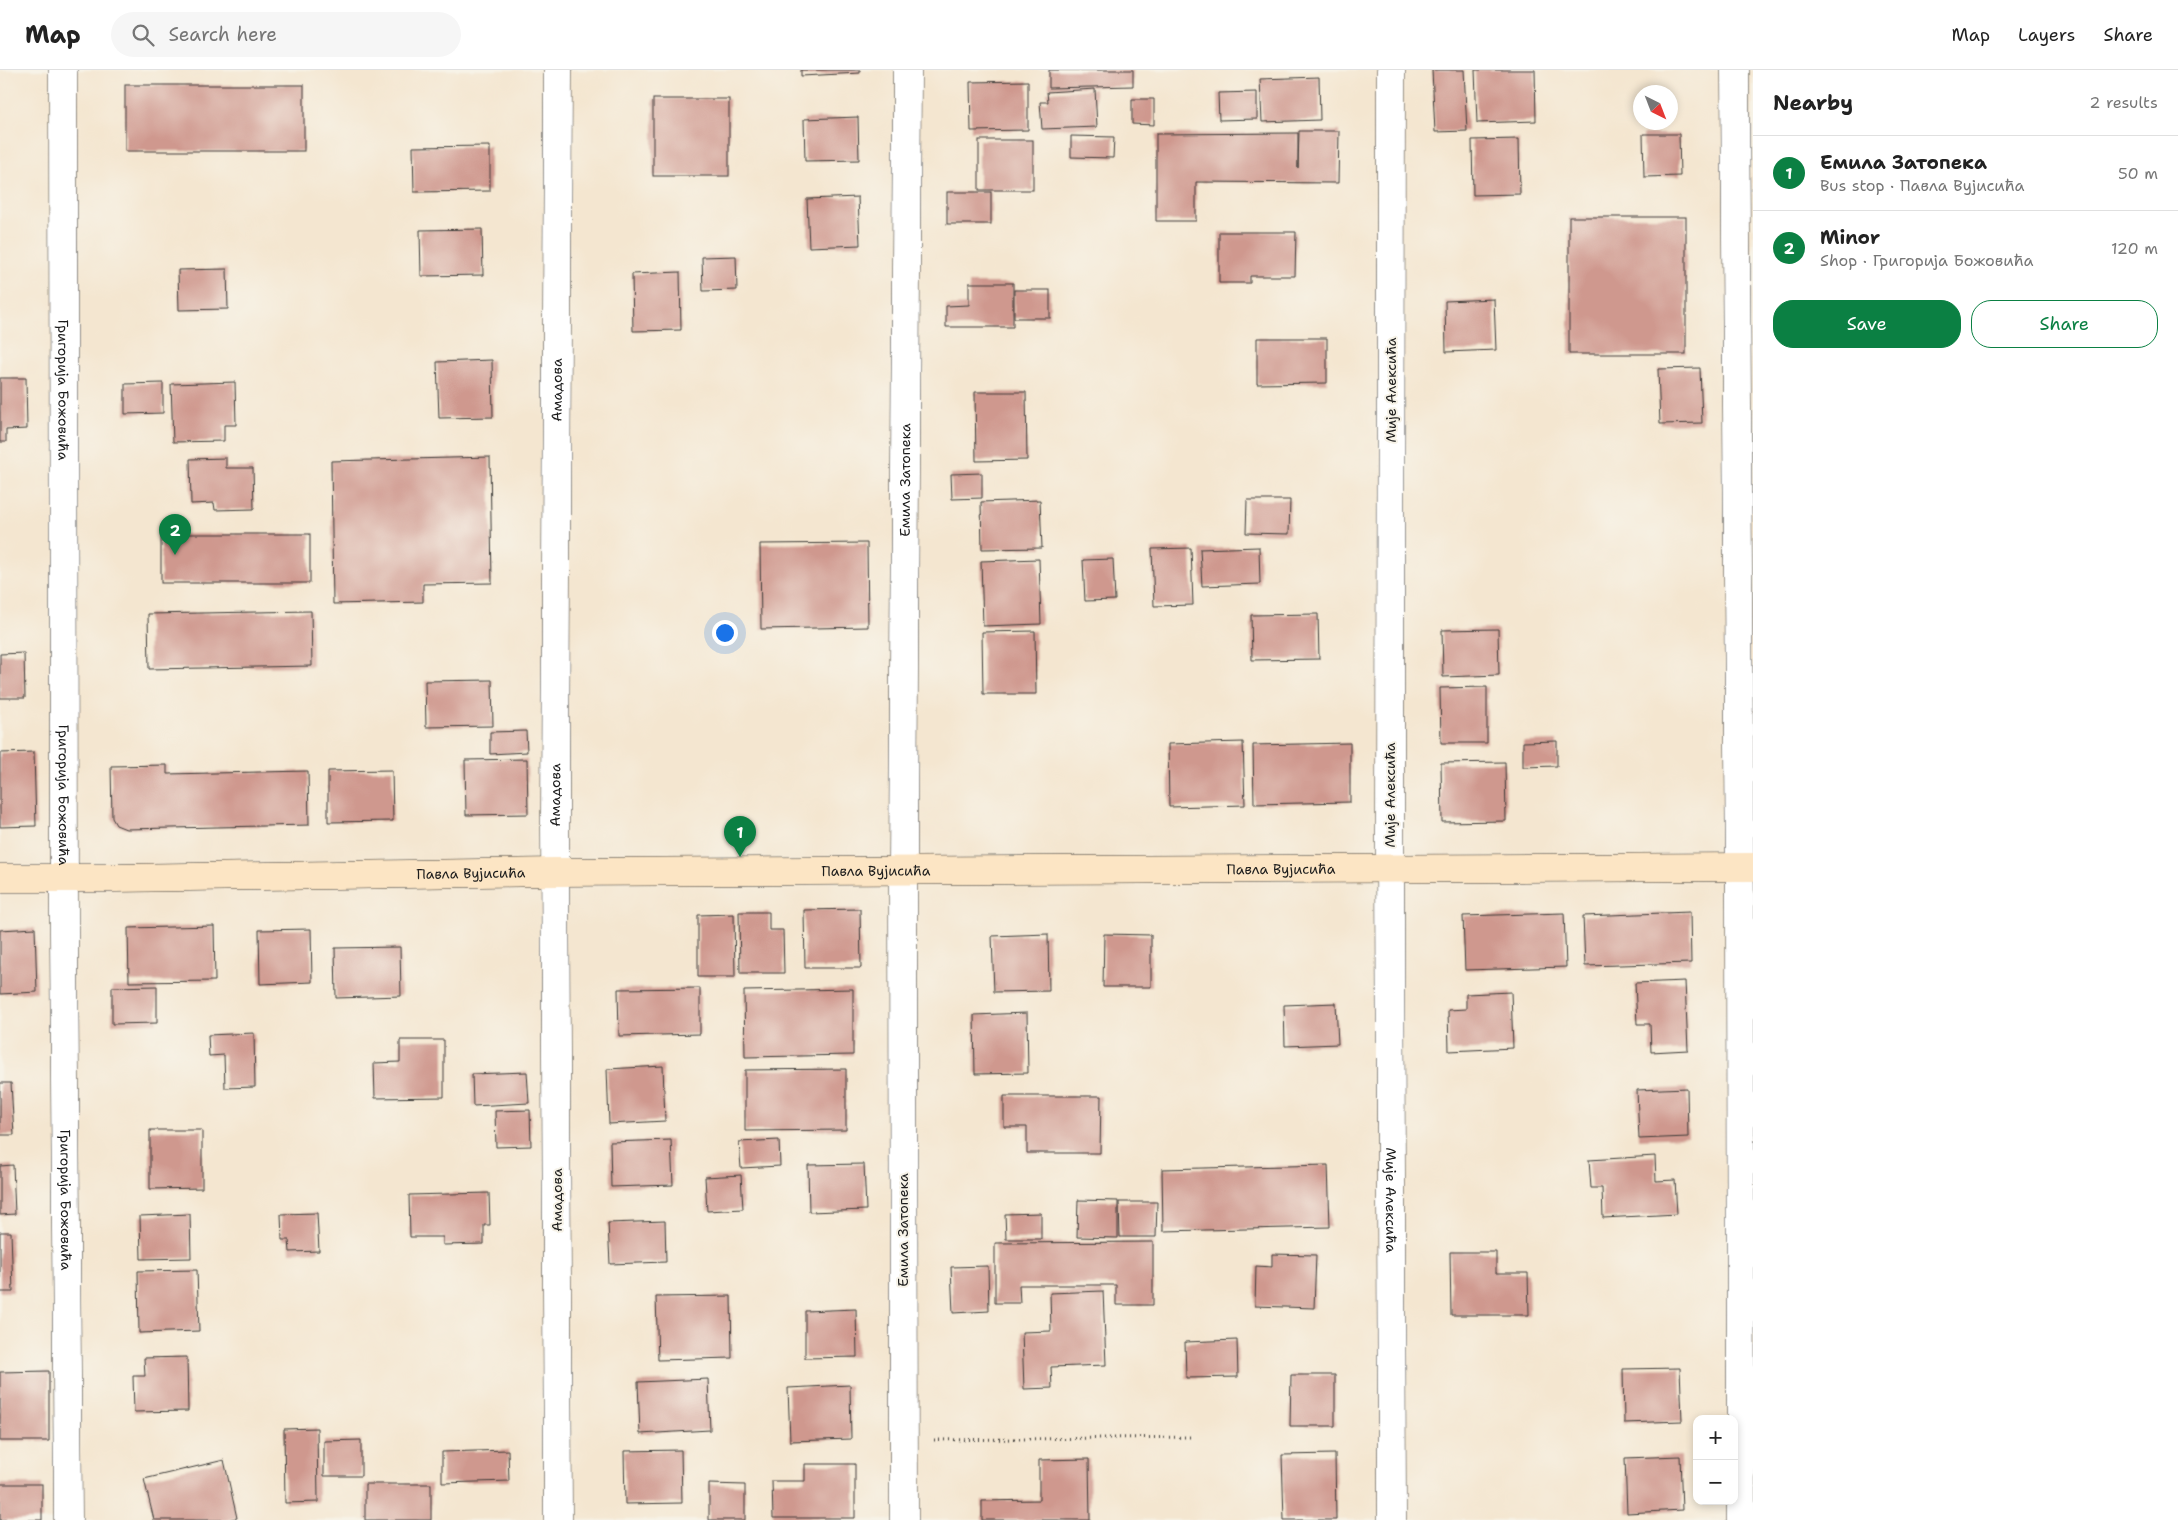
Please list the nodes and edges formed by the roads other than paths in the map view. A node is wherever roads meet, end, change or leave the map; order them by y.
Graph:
1 (63, 70) edge
2 (558, 70) edge
3 (907, 70) edge
4 (1391, 70) edge
5 (1735, 70) edge
6 (1746, 867) edge
7 (1390, 868) junction
8 (903, 871) junction
9 (555, 872) junction
10 (64, 877) junction
11 (0, 878) edge
12 (68, 1520) edge
13 (558, 1520) edge
14 (904, 1520) edge
15 (1392, 1520) edge
16 (1742, 1520) edge

1 - 10 street, Григорија Божовића
2 - 9 street, Амадова
3 - 8 street, Емила Затопека
4 - 7 street, Мије Алексића
5 - 6 street
6 - 7 street, Павла Вујисића
6 - 16 street
7 - 8 street, Павла Вујисића
7 - 15 street, Мије Алексића
8 - 9 street, Павла Вујисића
8 - 14 street, Емила Затопека
9 - 10 street, Павла Вујисића
9 - 13 street, Амадова
10 - 11 street, Павла Вујисића
10 - 12 street, Григорија Божовића

